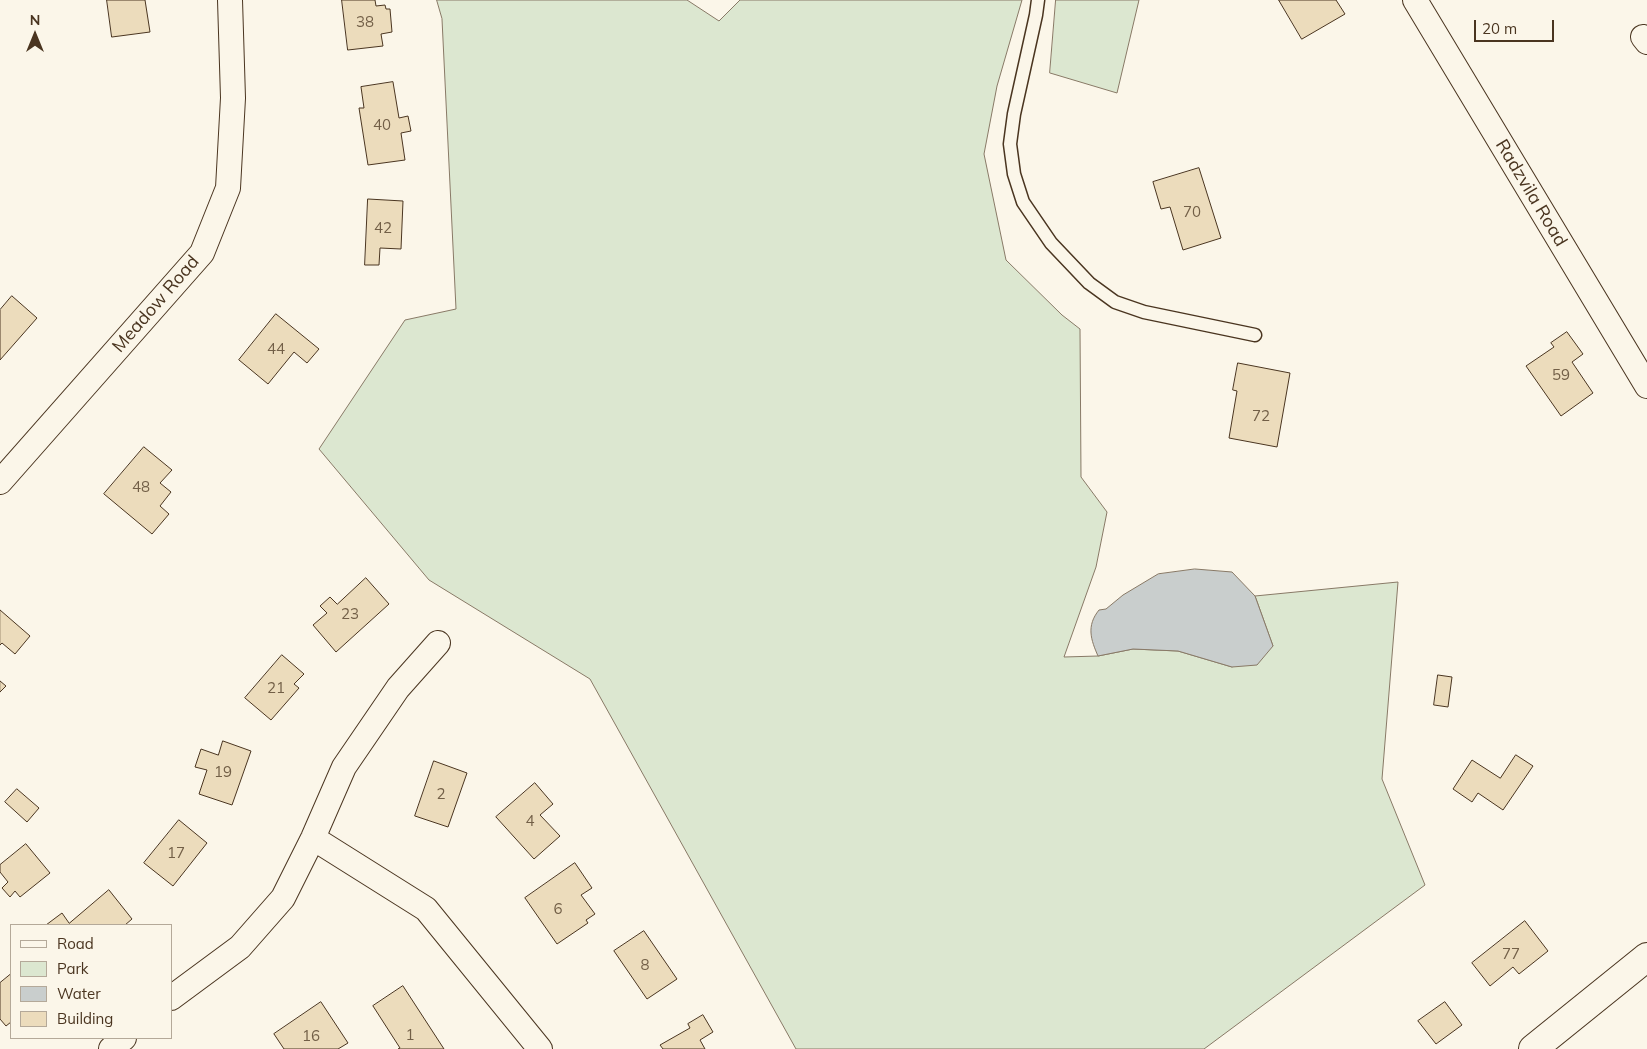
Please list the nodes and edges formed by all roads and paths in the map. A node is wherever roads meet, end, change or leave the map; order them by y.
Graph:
1 (230, 0) edge
2 (1038, 0) edge
3 (1415, 0) edge
4 (1255, 336) dead end
5 (1647, 386) edge
6 (0, 482) edge
7 (438, 643) dead end
8 (313, 838) junction
9 (1647, 957) edge
10 (172, 997) edge
11 (123, 1039) edge
12 (111, 1049) edge
13 (540, 1049) edge
14 (1533, 1049) edge

1 - 6 street, Meadow Road
2 - 4 lane
3 - 5 street, Radzvila Road
7 - 8 street
8 - 10 street
8 - 13 street
9 - 14 street
11 - 12 street

